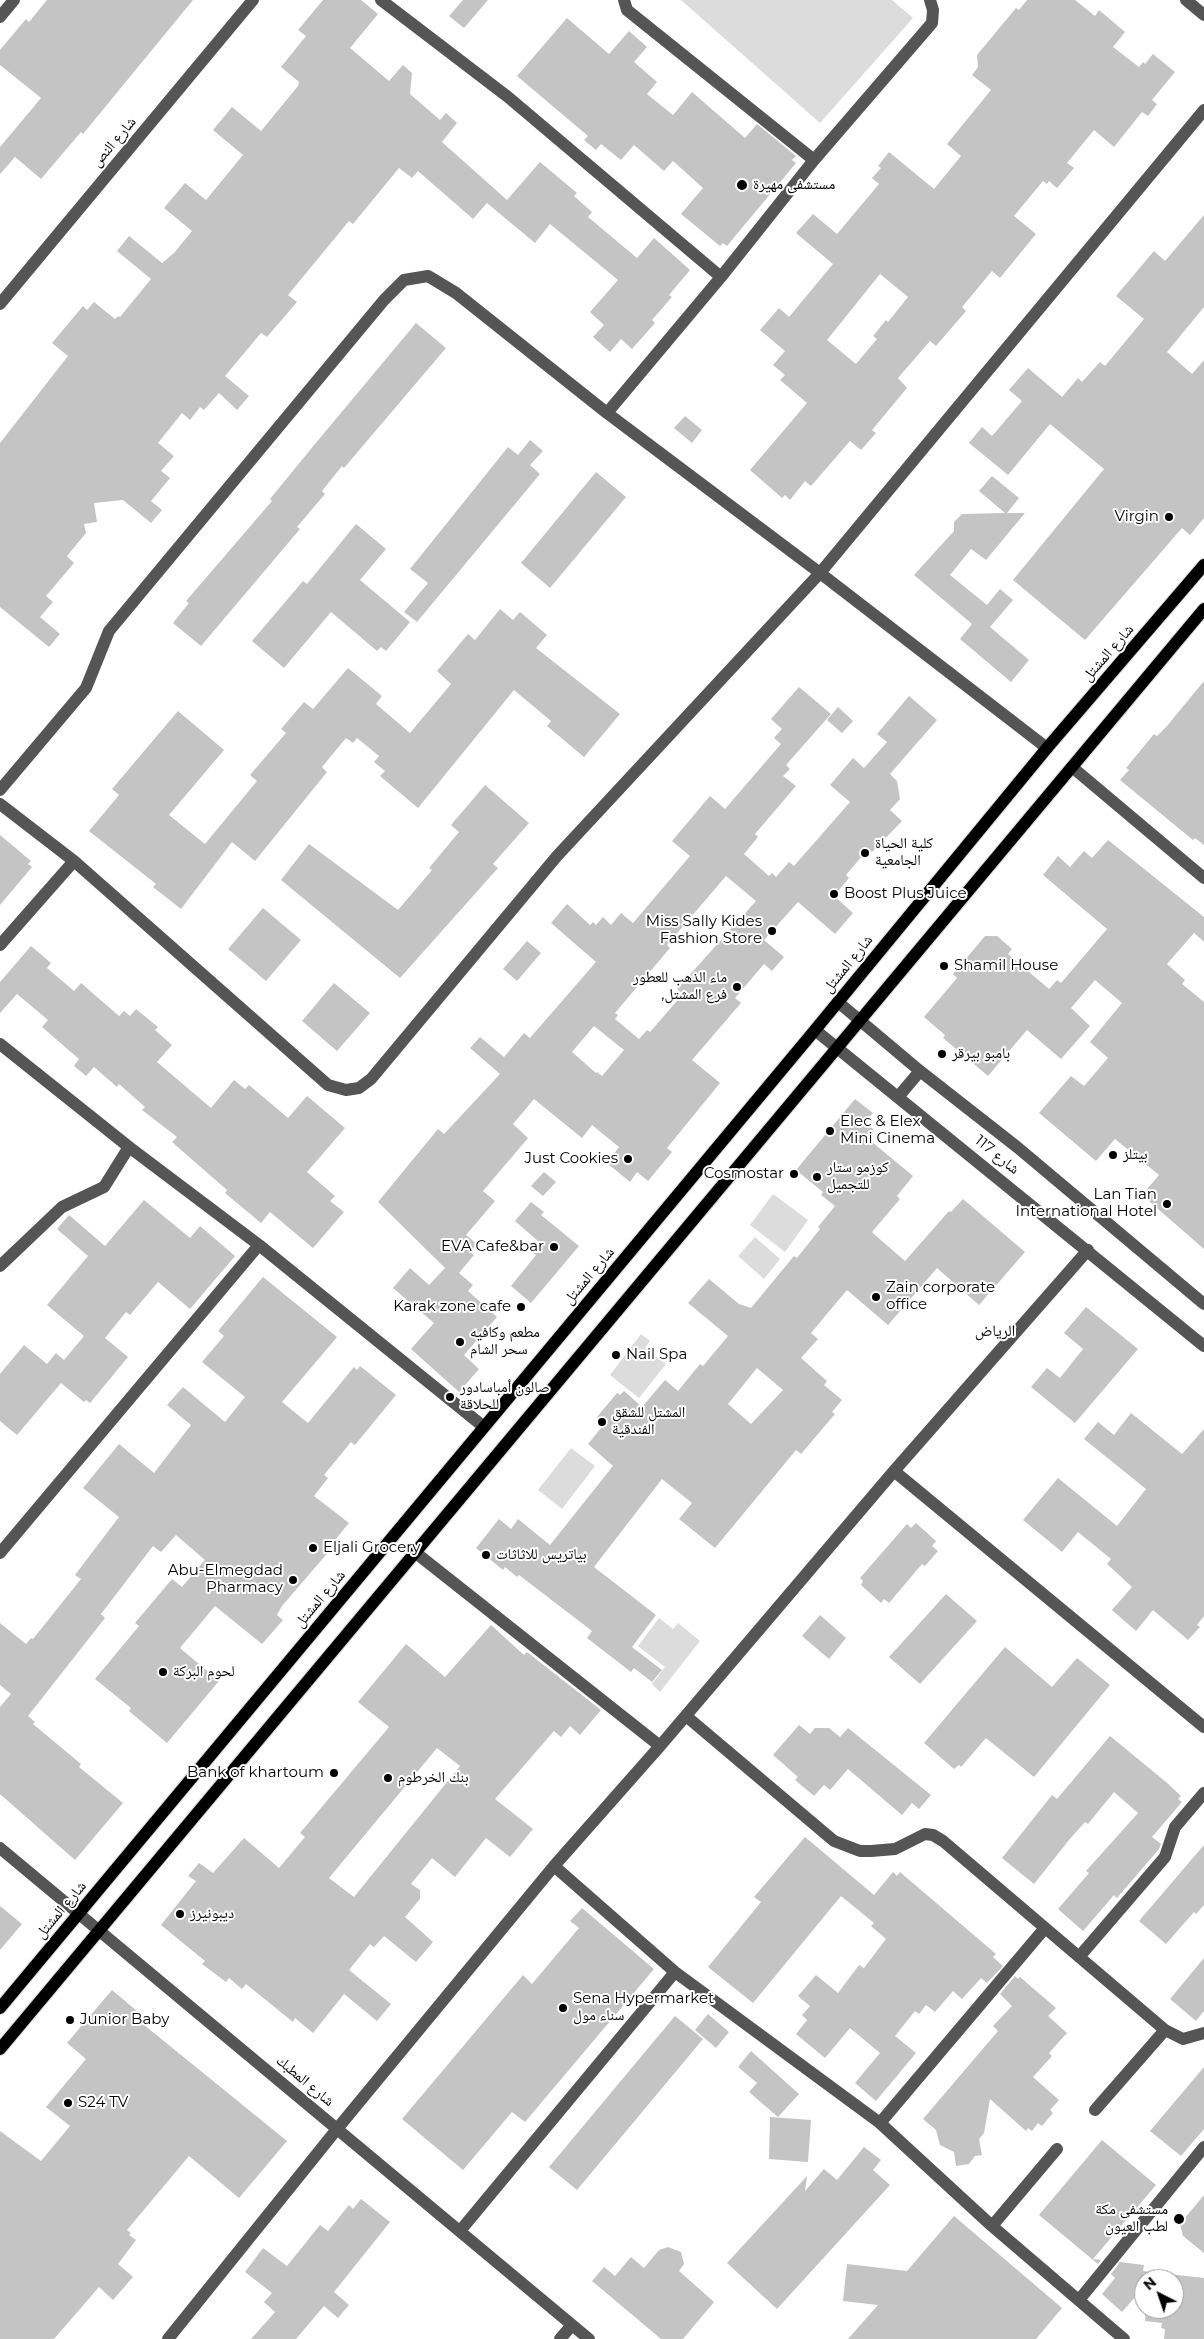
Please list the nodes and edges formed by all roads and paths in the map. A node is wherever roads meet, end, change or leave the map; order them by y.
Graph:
1 (14, 0) edge
2 (253, 0) edge
3 (381, 0) edge
4 (624, 0) edge
5 (930, 0) edge
6 (1186, 0) edge
7 (1204, 15) edge
8 (0, 17) edge
9 (1204, 110) edge
10 (814, 160) junction
11 (722, 277) junction
12 (0, 304) edge
13 (607, 413) junction
14 (1204, 565) edge
15 (820, 573) junction
16 (1204, 609) edge
17 (1047, 748) junction
18 (1072, 767) junction
19 (0, 790) edge
20 (0, 804) edge
21 (74, 861) junction
22 (1204, 878) edge
23 (0, 945) edge
24 (838, 1002) junction
25 (860, 1021) junction
26 (815, 1030) junction
27 (0, 1044) edge
28 (838, 1048) junction
29 (920, 1071) junction
30 (898, 1097) junction
31 (129, 1147) junction
32 (259, 1245) junction
33 (1088, 1250) junction
34 (0, 1266) edge
35 (1204, 1304) edge
36 (1204, 1346) edge
37 (484, 1427) junction
38 (894, 1471) junction
39 (0, 1553) edge
40 (416, 1553) junction
41 (686, 1716) junction
42 (1204, 1727) edge
43 (660, 1746) junction
44 (1204, 1793) edge
45 (0, 1848) edge
46 (554, 1866) junction
47 (79, 1914) junction
48 (1045, 1928) junction
49 (99, 1931) junction
50 (1080, 1957) junction
51 (675, 1972) junction
52 (0, 2008) edge
53 (1165, 2030) junction
54 (1204, 2033) edge
55 (0, 2049) edge
56 (1096, 2110) dead end
57 (880, 2123) junction
58 (337, 2129) junction
59 (1204, 2147) edge
60 (1057, 2149) dead end
61 (992, 2226) junction
62 (460, 2231) junction
63 (1079, 2300) junction
64 (572, 2325) junction
65 (168, 2339) edge
66 (560, 2339) edge
67 (589, 2339) edge
68 (1124, 2339) edge

1 - 8 street
2 - 12 street, شارع النص
3 - 11 street
4 - 10 street
5 - 10 street
6 - 7 street
9 - 15 street
10 - 11 street
11 - 13 street
13 - 15 street
13 - 19 street
14 - 17 main road, شارع المشتل
15 - 17 street
15 - 21 street
16 - 18 main road
17 - 24 main road, شارع المشتل
18 - 22 street
18 - 25 main road
20 - 21 street
21 - 23 street
24 - 25 street, شارع 117
24 - 26 main road, شارع المشتل
25 - 28 main road
25 - 29 street, شارع 117
26 - 28 street, شارع 117
26 - 37 main road, شارع المشتل
27 - 31 street
28 - 30 street, شارع 117
28 - 40 main road
29 - 30 street
29 - 35 street, شارع 117
30 - 33 street, شارع 117
31 - 32 street
31 - 34 street
32 - 37 street
32 - 39 street
33 - 36 street, شارع 117
33 - 38 street
37 - 47 main road, شارع المشتل
38 - 41 street
38 - 42 street
40 - 43 street
40 - 49 main road
41 - 43 street
41 - 48 street
43 - 46 street
44 - 50 street
45 - 47 street, شارع المطبك
46 - 51 street
46 - 58 street
47 - 49 street, شارع المطبك
47 - 52 main road, شارع المشتل
48 - 50 street
48 - 57 street
49 - 55 main road
49 - 58 street, شارع المطبك
50 - 53 street
51 - 57 street
51 - 62 street
53 - 54 street
53 - 56 street
57 - 61 street
58 - 62 street, شارع المطبك
58 - 65 street
59 - 63 street
60 - 61 street
61 - 63 street
62 - 64 street, شارع المطبك
63 - 68 street
64 - 66 street
64 - 67 street, شارع المطبك

